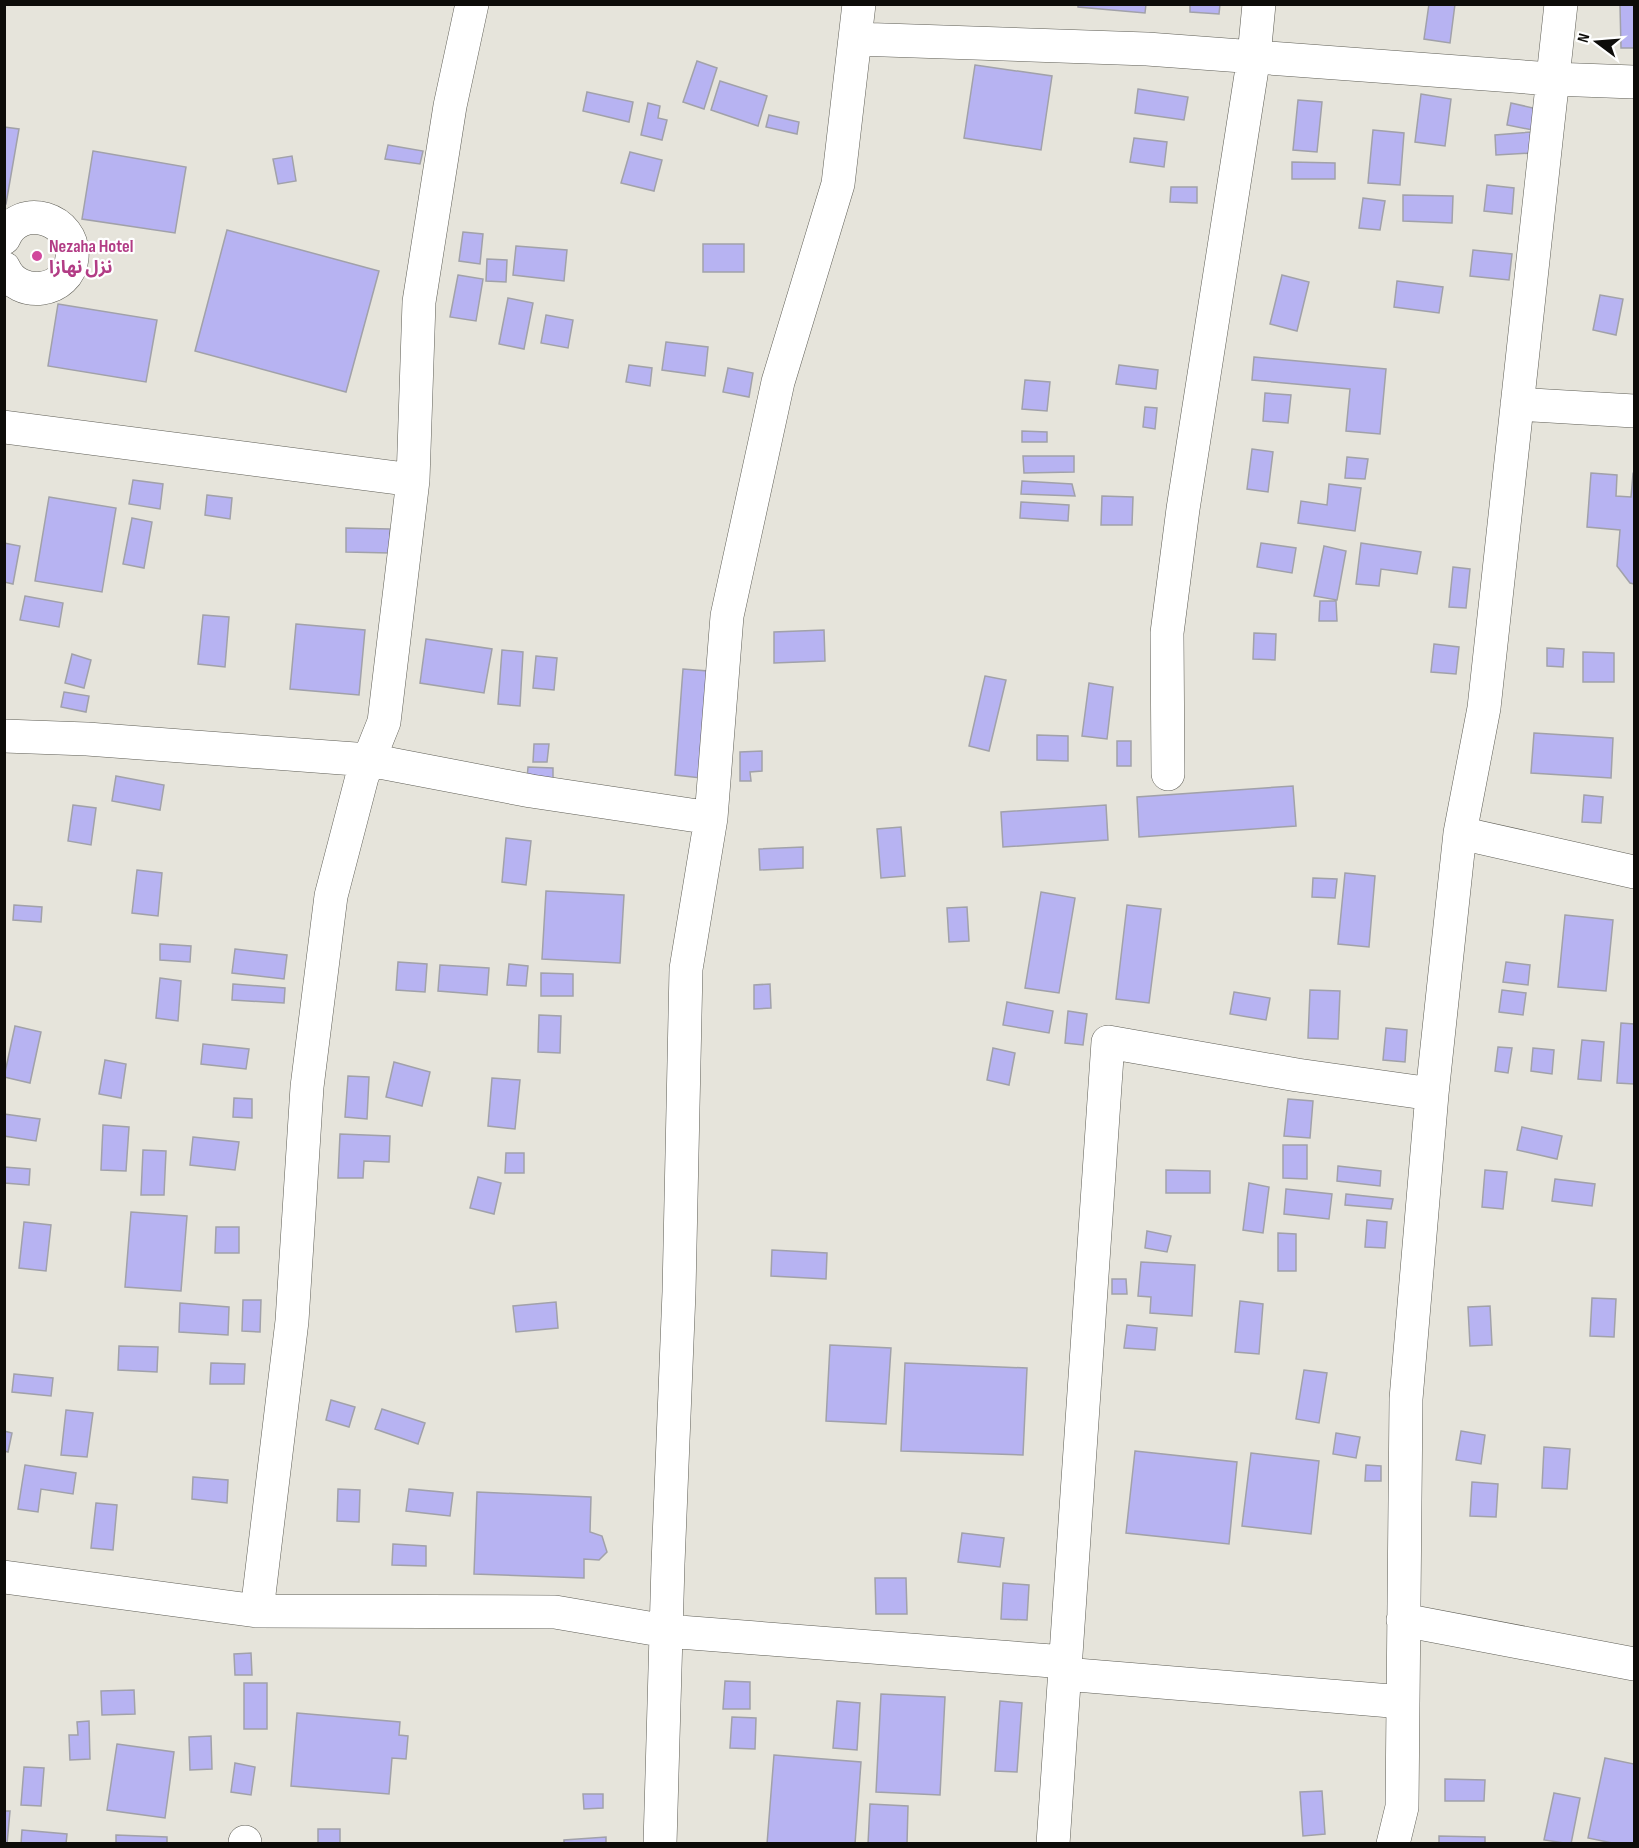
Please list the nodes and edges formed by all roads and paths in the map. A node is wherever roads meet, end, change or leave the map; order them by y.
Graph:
1 (472, 4) edge
2 (859, 4) edge
3 (1259, 4) edge
4 (1561, 4) edge
5 (855, 39) junction
6 (1254, 56) junction
7 (1552, 79) junction
8 (1635, 82) edge
9 (4, 238) edge
10 (4, 268) edge
11 (1517, 404) junction
12 (1635, 411) edge
13 (4, 427) edge
14 (413, 480) junction
15 (4, 736) edge
16 (369, 760) junction
17 (1168, 774) dead end
18 (711, 818) junction
19 (1460, 833) junction
20 (1635, 872) edge
21 (1432, 1094) junction
22 (4, 1577) edge
23 (257, 1611) junction
24 (1403, 1620) junction
25 (666, 1631) junction
26 (1635, 1664) edge
27 (1065, 1668) junction
28 (1402, 1702) junction
29 (660, 1844) edge
30 (1053, 1844) edge
31 (1393, 1844) edge

1 - 14 street
2 - 5 street
3 - 6 street
4 - 7 street
5 - 6 street
5 - 18 street
6 - 7 street
6 - 17 street
7 - 8 street
7 - 11 street
9 - 10 street
11 - 12 street
11 - 19 street
13 - 14 street
14 - 16 street
15 - 16 street
16 - 18 street
16 - 23 street
18 - 25 street
19 - 20 street
19 - 21 street
21 - 24 street
21 - 27 street
22 - 23 street
23 - 25 street
24 - 26 street
24 - 28 street
25 - 27 street
25 - 29 street
27 - 28 street
27 - 30 street
28 - 31 street

